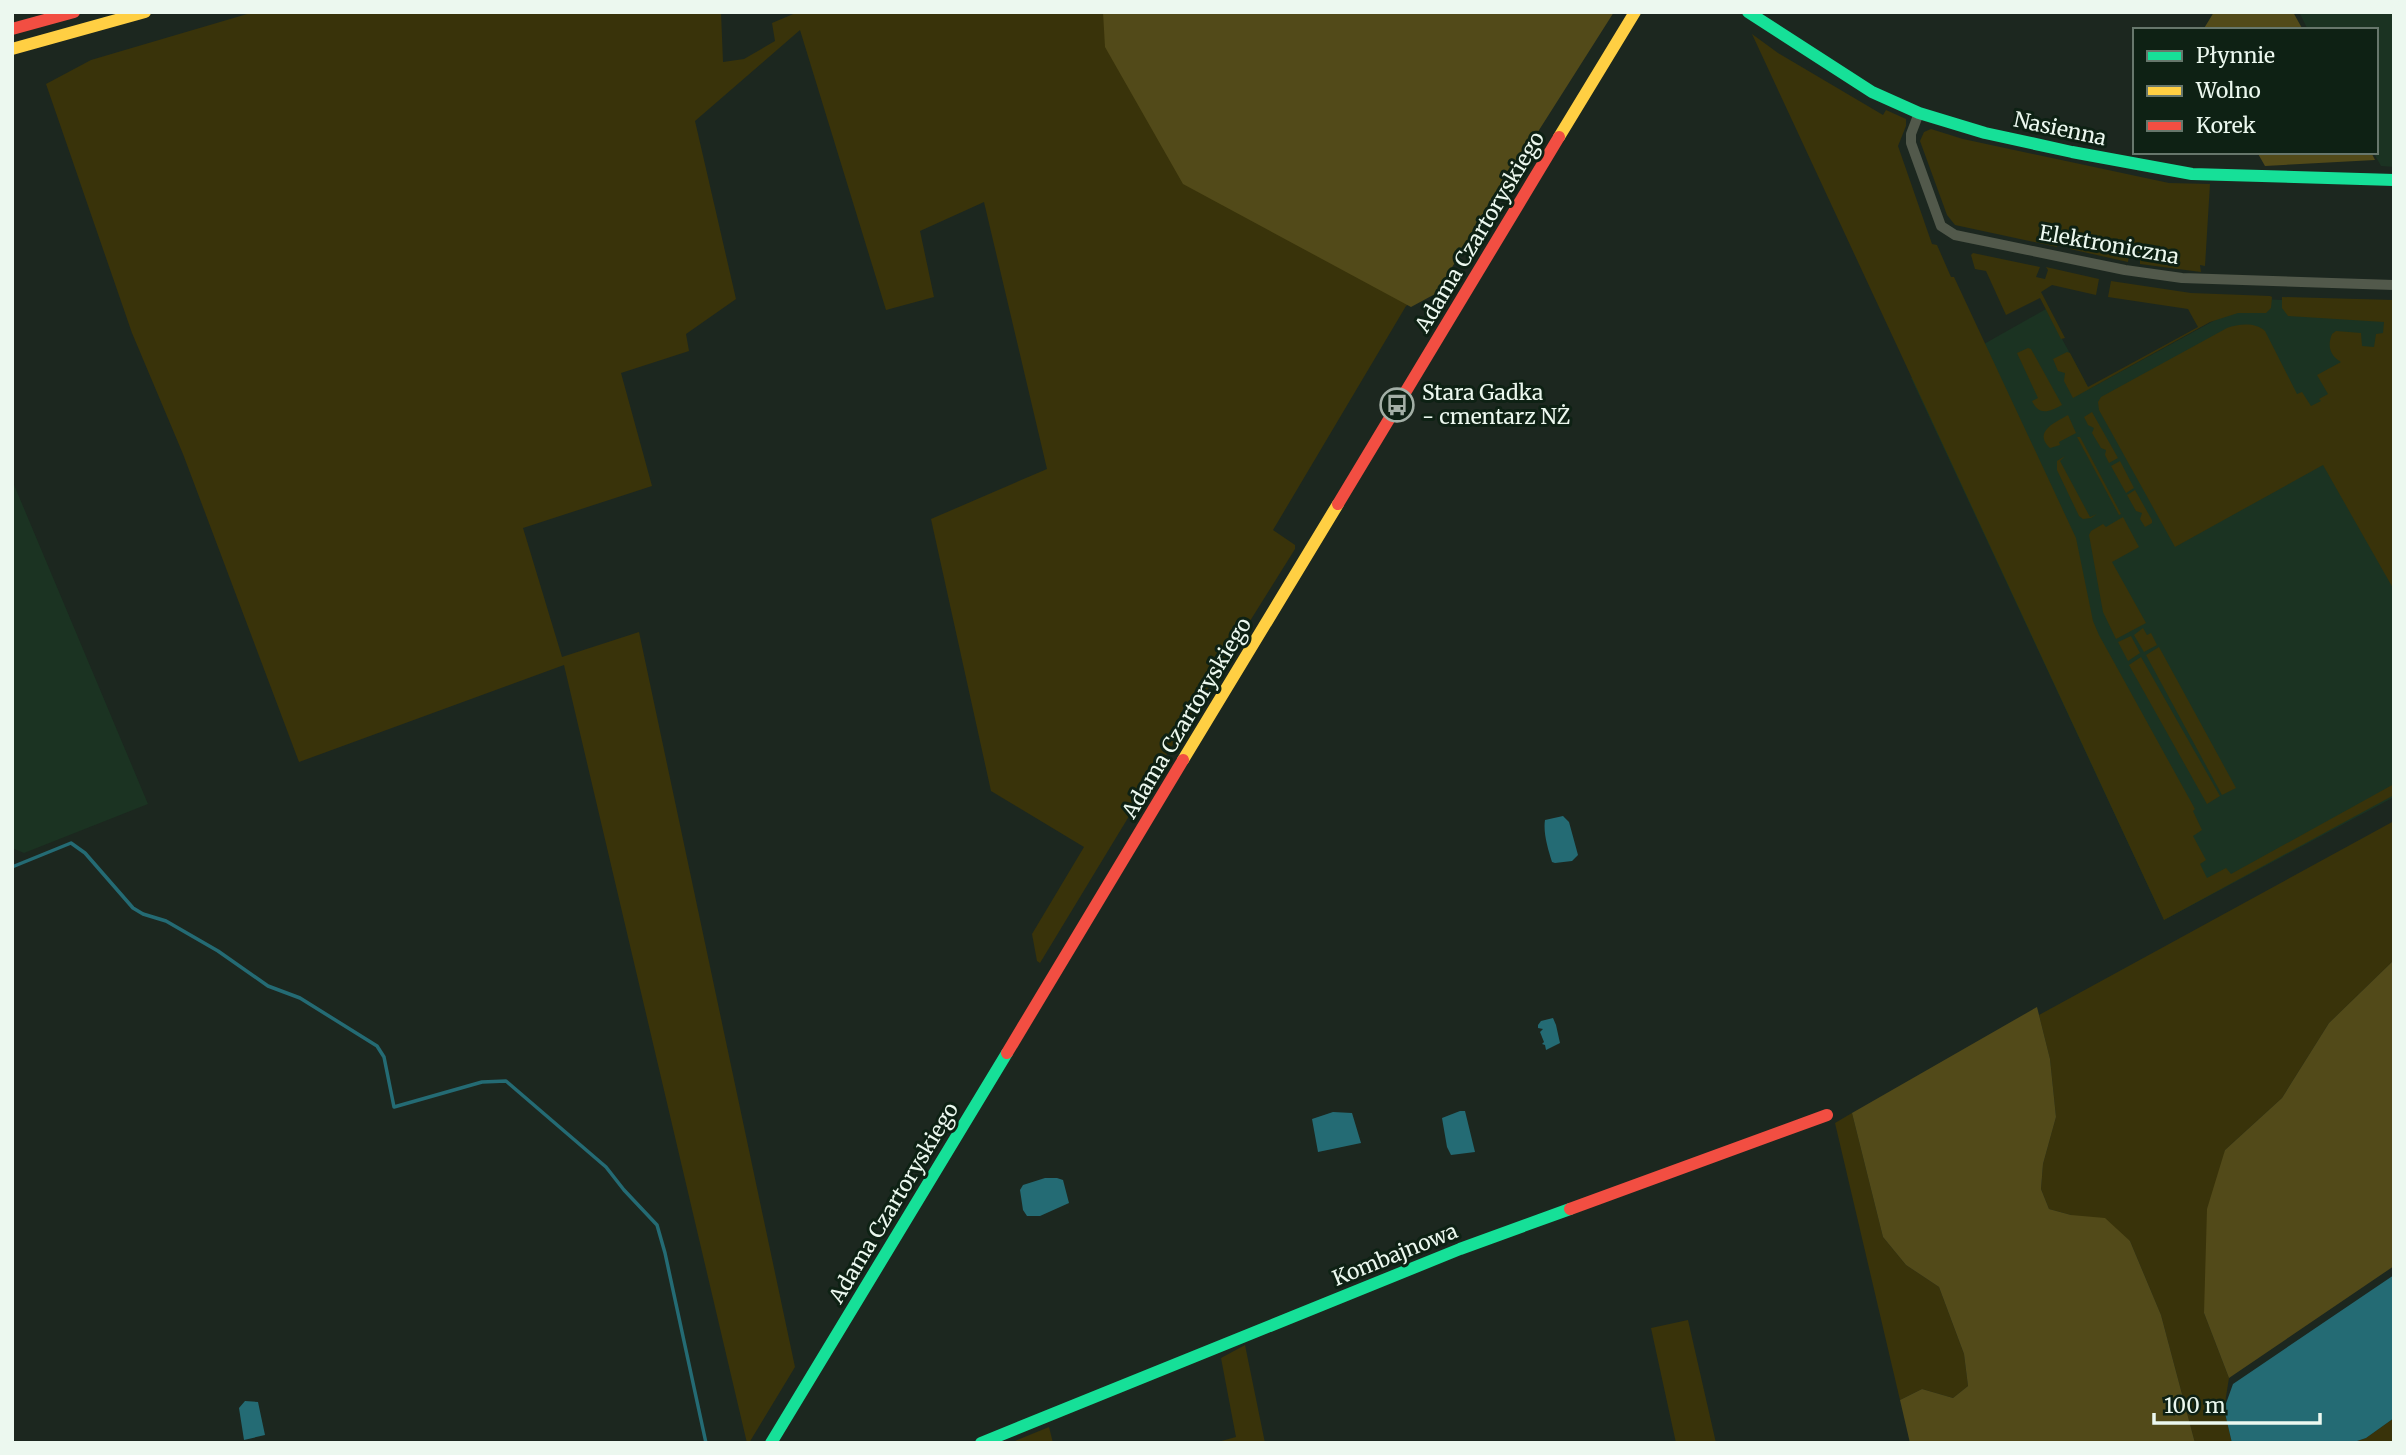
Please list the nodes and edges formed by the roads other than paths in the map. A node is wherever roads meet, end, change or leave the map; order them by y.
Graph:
1 (74, 12) edge
2 (145, 12) edge
3 (1635, 12) edge
4 (1748, 12) edge
5 (12, 29) edge
6 (12, 49) edge
7 (1919, 113) junction
8 (2394, 180) edge
9 (2394, 285) edge
10 (1827, 1115) dead end
11 (771, 1443) edge
12 (981, 1443) edge

1 - 5 street
2 - 6 street
3 - 11 street, Adama Czartoryskiego
4 - 7 street, Nasienna
7 - 8 street, Nasienna
7 - 9 street, Elektroniczna
10 - 12 street, Kombajnowa

